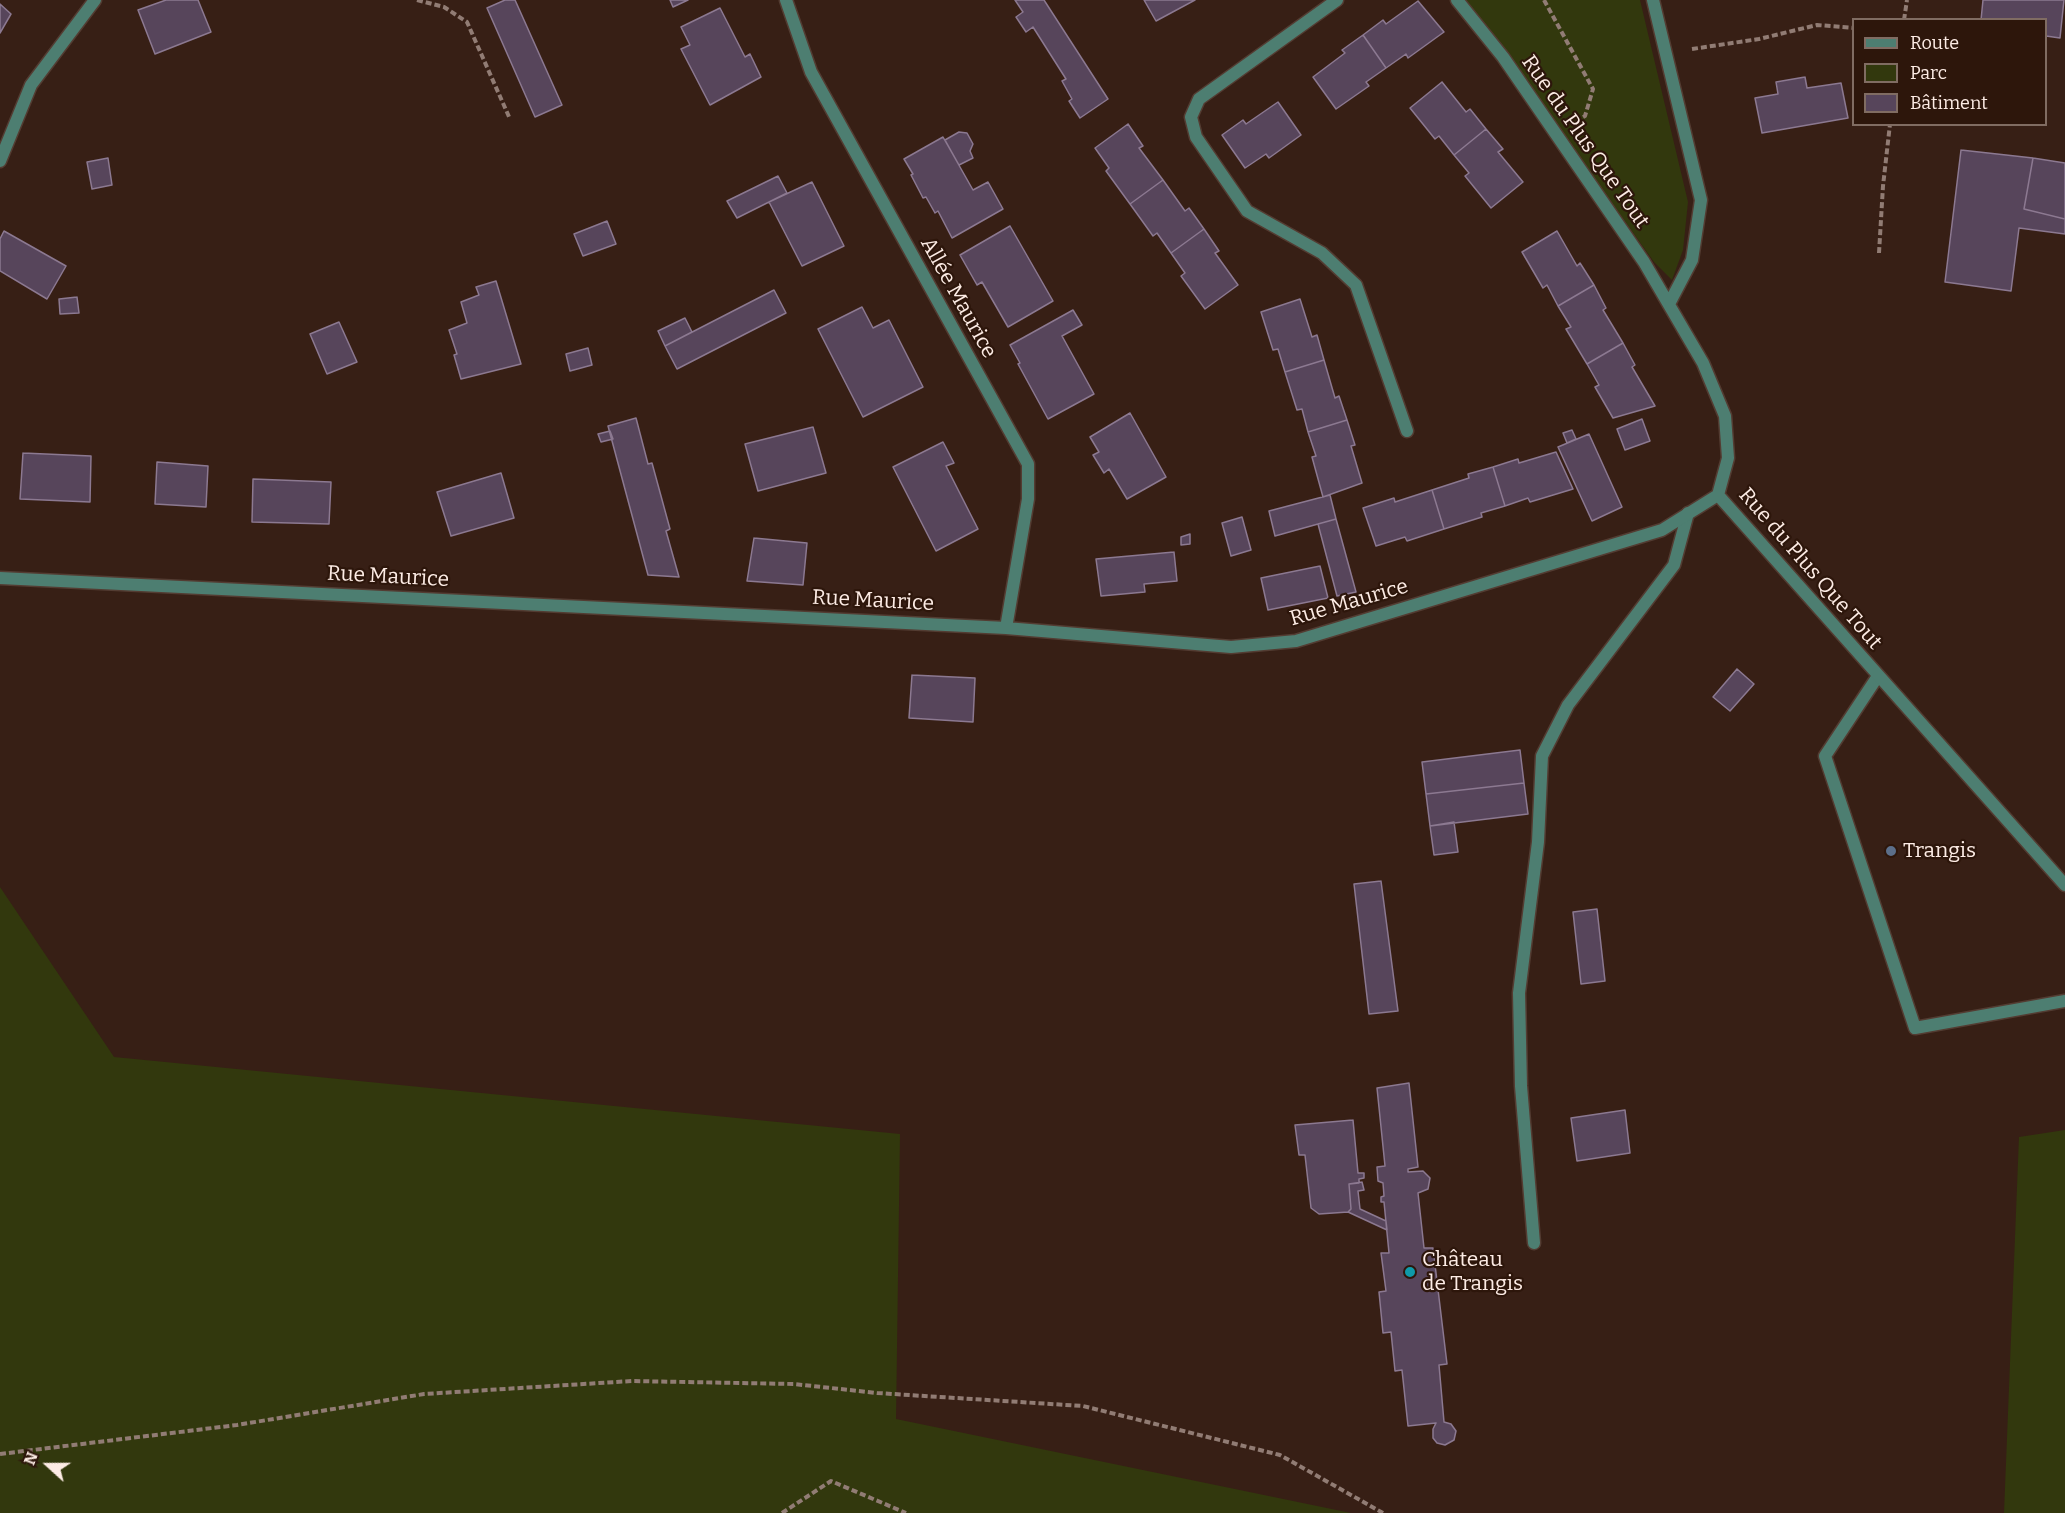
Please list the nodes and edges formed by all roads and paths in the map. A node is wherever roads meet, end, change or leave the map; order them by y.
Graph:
1 (95, 0) edge
2 (417, 0) edge
3 (786, 0) edge
4 (1337, 0) edge
5 (1457, 0) edge
6 (1544, 0) edge
7 (1653, 0) edge
8 (1907, 0) edge
9 (1904, 18) edge
10 (1852, 28) edge
11 (1666, 52) junction
12 (510, 119) dead end
13 (1890, 126) edge
14 (1556, 134) junction
15 (0, 161) edge
16 (1879, 253) dead end
17 (1669, 304) junction
18 (1407, 431) dead end
19 (1718, 495) junction
20 (1688, 513) junction
21 (0, 578) edge
22 (1006, 628) junction
23 (1878, 676) junction
24 (2065, 885) edge
25 (2065, 1001) edge
26 (1534, 1243) dead end
27 (0, 1454) edge
28 (782, 1513) edge
29 (906, 1513) edge
30 (1383, 1513) edge

1 - 15 street
2 - 12 path
3 - 22 street, Allée Maurice
4 - 18 street
5 - 14 street, Rue du Plus Que Tout
6 - 14 path
7 - 11 street
8 - 9 path
10 - 11 path
11 - 17 street
13 - 16 path
14 - 17 street, Rue du Plus Que Tout
17 - 19 street, Rue du Plus Que Tout
19 - 20 street, Rue Maurice
19 - 23 street, Rue du Plus Que Tout
20 - 22 street, Rue Maurice
20 - 26 street
21 - 22 street, Rue Maurice
23 - 24 street, Rue du Plus Que Tout
23 - 25 street
27 - 30 path
28 - 29 path

